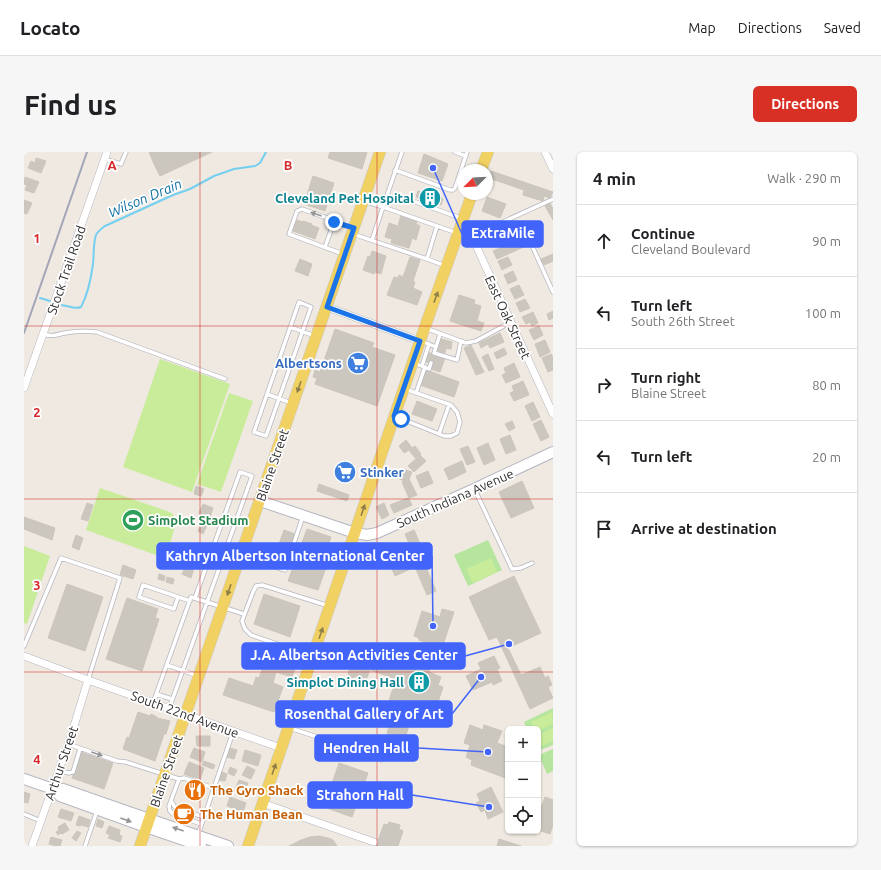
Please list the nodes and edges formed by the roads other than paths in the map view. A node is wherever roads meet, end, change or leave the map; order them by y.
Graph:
1 (126, 152) edge
2 (380, 152) edge
3 (402, 152) edge
4 (455, 152) edge
5 (488, 152) edge
6 (547, 153) edge
7 (467, 154) edge
8 (106, 156) edge
9 (483, 164) edge
10 (396, 170) junction
11 (553, 170) edge
12 (553, 199) edge
13 (470, 200) edge
14 (363, 201) junction
15 (416, 202) dead end
16 (383, 207) junction
17 (464, 219) junction
18 (334, 222) junction
19 (437, 226) junction
20 (524, 228) dead end
21 (353, 231) junction
22 (458, 233) junction
23 (472, 236) junction
24 (372, 240) junction
25 (325, 247) junction
26 (345, 254) junction
27 (427, 259) junction
28 (447, 266) junction
29 (553, 292) edge
30 (327, 307) junction
31 (511, 322) junction
32 (290, 327) junction
33 (425, 328) junction
34 (302, 331) junction
35 (43, 334) junction
36 (440, 334) junction
37 (317, 336) junction
38 (461, 341) junction
39 (424, 343) junction
40 (436, 347) junction
41 (431, 364) dead end
42 (420, 365) junction
43 (225, 379) dead end
44 (24, 388) edge
45 (404, 389) junction
46 (416, 393) junction
47 (267, 394) junction
48 (279, 399) junction
49 (294, 404) junction
50 (449, 405) junction
51 (553, 414) edge
52 (394, 416) junction
53 (439, 434) junction
54 (553, 452) edge
55 (474, 489) junction
56 (260, 501) junction
57 (303, 516) junction
58 (236, 521) junction
59 (251, 527) junction
60 (355, 533) junction
61 (260, 562) dead end
62 (532, 563) dead end
63 (178, 597) junction
64 (195, 598) junction
65 (190, 601) junction
66 (207, 602) junction
67 (330, 606) junction
68 (223, 607) junction
69 (244, 614) junction
70 (24, 646) edge
71 (24, 656) edge
72 (313, 657) junction
73 (167, 665) junction
74 (183, 670) junction
75 (199, 676) junction
76 (88, 680) junction
77 (156, 694) junction
78 (172, 699) junction
79 (153, 703) junction
80 (169, 709) junction
81 (185, 715) junction
82 (289, 728) junction
83 (234, 732) junction
84 (68, 744) junction
85 (281, 748) junction
86 (80, 749) junction
87 (381, 760) dead end
88 (59, 770) junction
89 (164, 774) junction
90 (24, 779) edge
91 (179, 779) junction
92 (214, 788) junction
93 (53, 789) junction
94 (172, 802) junction
95 (262, 803) junction
96 (97, 810) junction
97 (24, 814) edge
98 (204, 817) junction
99 (41, 821) junction
100 (148, 824) junction
101 (201, 824) junction
102 (374, 842) dead end
103 (197, 843) edge
104 (32, 846) edge
105 (86, 846) edge
106 (140, 846) edge
107 (228, 846) edge
108 (248, 846) edge

1 - 8 lane
2 - 14 main road, Blaine Street
3 - 10 lane
4 - 7 lane
5 - 9 main road
6 - 11 street
7 - 10 lane
8 - 35 street, Stock Trail Road
10 - 16 lane
12 - 23 lane
13 - 17 main road
14 - 16 lane
14 - 21 main road, Blaine Street
15 - 17 lane
16 - 19 lane
16 - 24 lane
17 - 22 main road
17 - 23 street, East Oak Street
18 - 21 lane
18 - 25 lane
18 -> 25 lane
19 - 22 lane
19 - 27 lane
20 - 29 lane
21 - 24 lane
21 - 26 main road, Blaine Street
22 - 28 main road
23 - 31 street, East Oak Street
24 - 27 lane
25 - 26 lane
26 - 30 main road, Blaine Street
27 - 28 lane
33 -> 28 main road
30 - 37 main road, Blaine Street
30 - 39 street
31 - 38 lane
31 - 51 street, East Oak Street
32 - 34 lane
32 - 34 lane
32 - 47 lane
33 - 36 lane
33 - 39 main road
34 - 37 lane
34 - 48 lane
35 - 43 lane
35 - 44 street, Stock Trail Road
36 - 38 lane
36 - 40 lane
37 -> 49 main road, Blaine Street
38 - 40 lane
39 - 40 lane
39 - 42 main road
41 - 42 lane
42 - 45 main road
42 - 46 lane
45 - 46 lane
45 - 52 main road
46 - 50 lane
47 - 48 lane
47 - 48 lane
48 - 49 lane
49 - 56 main road, Blaine Street
50 - 53 lane
50 - 53 lane
52 - 53 lane
60 -> 52 main road
54 - 55 main road, South Indiana Avenue
55 - 60 main road, South Indiana Avenue
55 - 62 lane
56 - 57 main road, South Indiana Avenue
56 - 59 main road, Blaine Street
57 - 60 main road, South Indiana Avenue
57 - 61 lane
58 - 59 lane
58 - 64 lane
58 - 66 lane
59 -> 68 main road, Blaine Street
60 - 67 main road
63 - 63 lane
63 - 65 lane
64 - 65 lane
64 - 66 lane
65 - 73 lane
66 - 68 lane
66 - 74 lane
67 - 69 lane
72 -> 67 main road
68 - 69 lane
68 - 75 main road, Blaine Street
69 - 72 lane
70 - 76 lane
71 - 76 street, South 22nd Avenue
72 - 82 main road
73 - 74 lane
73 - 77 lane
74 - 75 lane
74 - 78 lane
75 - 81 main road, Blaine Street
76 - 79 street, South 22nd Avenue
76 - 84 street, Arthur Street
77 - 78 lane
77 - 79 lane
78 - 80 lane
79 - 80 street, South 22nd Avenue
80 - 81 street, South 22nd Avenue
81 - 83 street, South 22nd Avenue
81 - 89 main road, Blaine Street
82 - 85 main road
82 - 87 lane
83 - 85 street, South 22nd Avenue
83 - 92 lane
84 - 86 lane
84 - 88 street, Arthur Street
95 -> 85 main road
86 - 88 lane
86 -> 89 lane
88 - 93 street, Arthur Street
89 - 91 lane
89 - 100 main road, Blaine Street
90 - 93 main road
91 - 92 lane
91 - 94 lane
92 - 98 lane
93 - 96 main road
93 - 99 street, Arthur Street
93 - 100 main road
94 - 98 lane
94 - 101 lane
95 - 102 street
95 - 108 main road
96 -> 100 main road
96 - 105 lane
97 - 99 lane
98 - 101 lane
99 - 104 street, Arthur Street
100 - 103 main road
100 - 106 main road, Blaine Street
101 - 103 lane
103 - 107 main road

